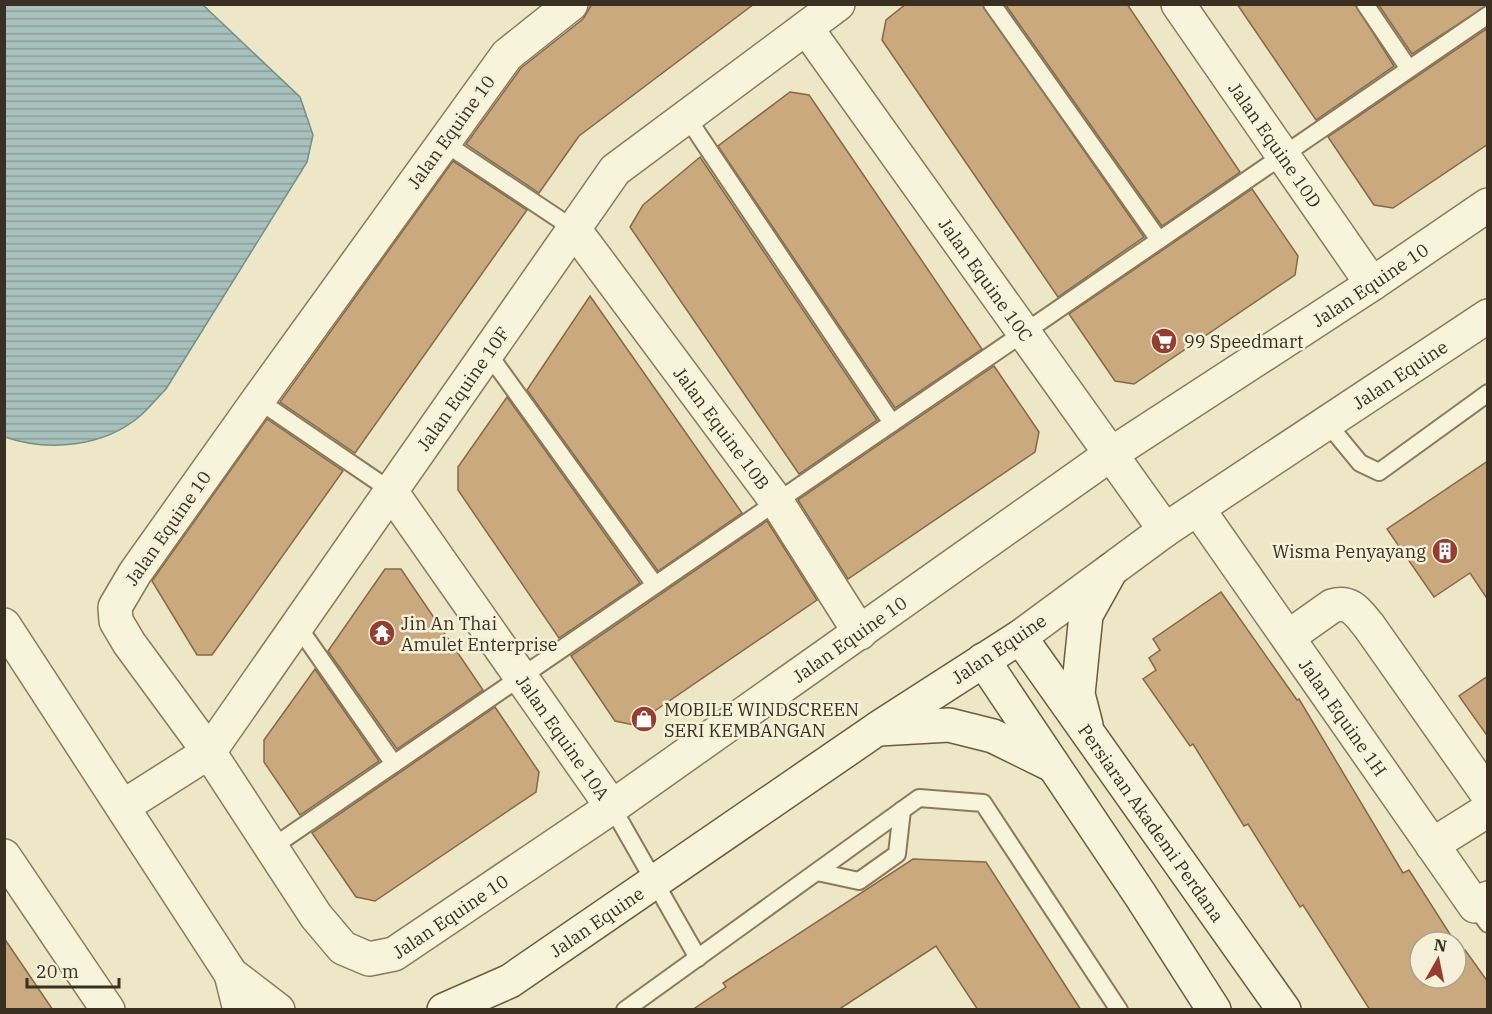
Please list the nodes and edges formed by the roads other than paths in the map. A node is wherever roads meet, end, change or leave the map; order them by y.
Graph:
1 (571, 4) edge
2 (838, 4) edge
3 (992, 4) edge
4 (1178, 4) edge
5 (1365, 4) edge
6 (1488, 15) edge
7 (807, 29) junction
8 (1409, 69) junction
9 (686, 116) junction
10 (443, 142) junction
11 (1284, 154) junction
12 (1488, 205) edge
13 (574, 229) junction
14 (1159, 240) junction
15 (1372, 284) junction
16 (1488, 316) edge
17 (1024, 332) junction
18 (487, 352) junction
19 (1488, 393) edge
20 (258, 400) junction
21 (892, 423) junction
22 (1327, 423) junction
23 (1111, 454) junction
24 (390, 490) junction
25 (777, 502) junction
26 (1198, 509) junction
27 (1165, 530) junction
28 (1111, 570) junction
29 (655, 585) junction
30 (297, 625) junction
31 (860, 633) junction
32 (7, 636) edge
33 (1020, 637) junction
34 (1288, 637) junction
35 (983, 660) junction
36 (520, 678) junction
37 (877, 729) junction
38 (1090, 738) junction
39 (209, 752) junction
40 (394, 764) junction
41 (1052, 764) junction
42 (1488, 795) edge
43 (124, 806) junction
44 (612, 807) junction
45 (902, 810) junction
46 (1488, 810) edge
47 (1432, 844) junction
48 (271, 848) junction
49 (4, 856) edge
50 (817, 872) junction
51 (654, 881) junction
52 (1483, 909) edge
53 (698, 958) junction
54 (231, 974) junction
55 (510, 981) junction
56 (108, 1010) edge
57 (240, 1010) edge
58 (278, 1010) edge
59 (444, 1010) edge
60 (482, 1010) edge
61 (624, 1010) edge
62 (1119, 1010) edge
63 (1214, 1010) edge
64 (1284, 1010) edge

1 - 10 street, Jalan Equine 10
2 - 7 street, Jalan Equine 10F
3 - 14 lane
4 - 11 street, Jalan Equine 10D
5 - 8 lane
6 - 8 lane
7 - 9 street, Jalan Equine 10F
7 - 17 street, Jalan Equine 10C
8 - 11 lane
9 - 13 street, Jalan Equine 10F
9 - 21 lane
10 - 13 lane
10 - 20 street, Jalan Equine 10
11 - 14 lane
11 - 15 street, Jalan Equine 10D
12 - 15 street, Jalan Equine 10
13 - 18 street, Jalan Equine 10F
13 - 25 street, Jalan Equine 10B
14 - 17 lane
15 - 23 street, Jalan Equine 10
16 - 22 street, Jalan Equine
17 - 21 lane
17 - 23 street, Jalan Equine 10C
18 - 24 street, Jalan Equine 10F
18 - 29 lane
19 - 22 lane
20 - 24 lane
20 - 39 street, Jalan Equine 10
21 - 25 lane
22 - 26 street, Jalan Equine
23 - 27 street, Jalan Equine 10C
23 - 31 street, Jalan Equine 10
24 - 30 street, Jalan Equine 10F
24 - 36 street, Jalan Equine 10A
25 - 29 lane
25 - 31 street, Jalan Equine 10B
26 - 27 street, Jalan Equine
26 - 34 street, Jalan Equine 1H
27 - 28 street, Jalan Equine
28 - 33 street, Jalan Equine
28 - 38 street
29 - 36 lane
30 - 39 street, Jalan Equine 10F
30 - 40 lane
31 - 44 street, Jalan Equine 10
32 - 43 street
33 - 35 street, Jalan Equine
33 - 38 street, Persiaran Akademi Perdana
34 - 42 street
34 - 47 street, Jalan Equine 1H
35 - 37 street, Jalan Equine
35 - 41 street
36 - 40 lane
36 - 44 street, Jalan Equine 10A
37 - 41 street
37 - 51 street, Jalan Equine
38 - 64 street, Persiaran Akademi Perdana
39 - 43 street, Jalan Equine 10F
39 - 48 street, Jalan Equine 10
40 - 48 lane
41 - 63 street
43 - 54 street
44 - 48 street, Jalan Equine 10
44 - 51 lane
45 - 50 lane
45 - 50 lane
45 - 62 lane
46 - 47 street
47 - 52 street, Jalan Equine 1H
49 - 56 street
50 - 53 lane
51 - 53 lane
51 - 55 street, Jalan Equine
53 - 61 lane
54 - 57 street
54 - 58 street
55 - 59 street, Jalan Equine
55 - 60 street, Jalan Equine

